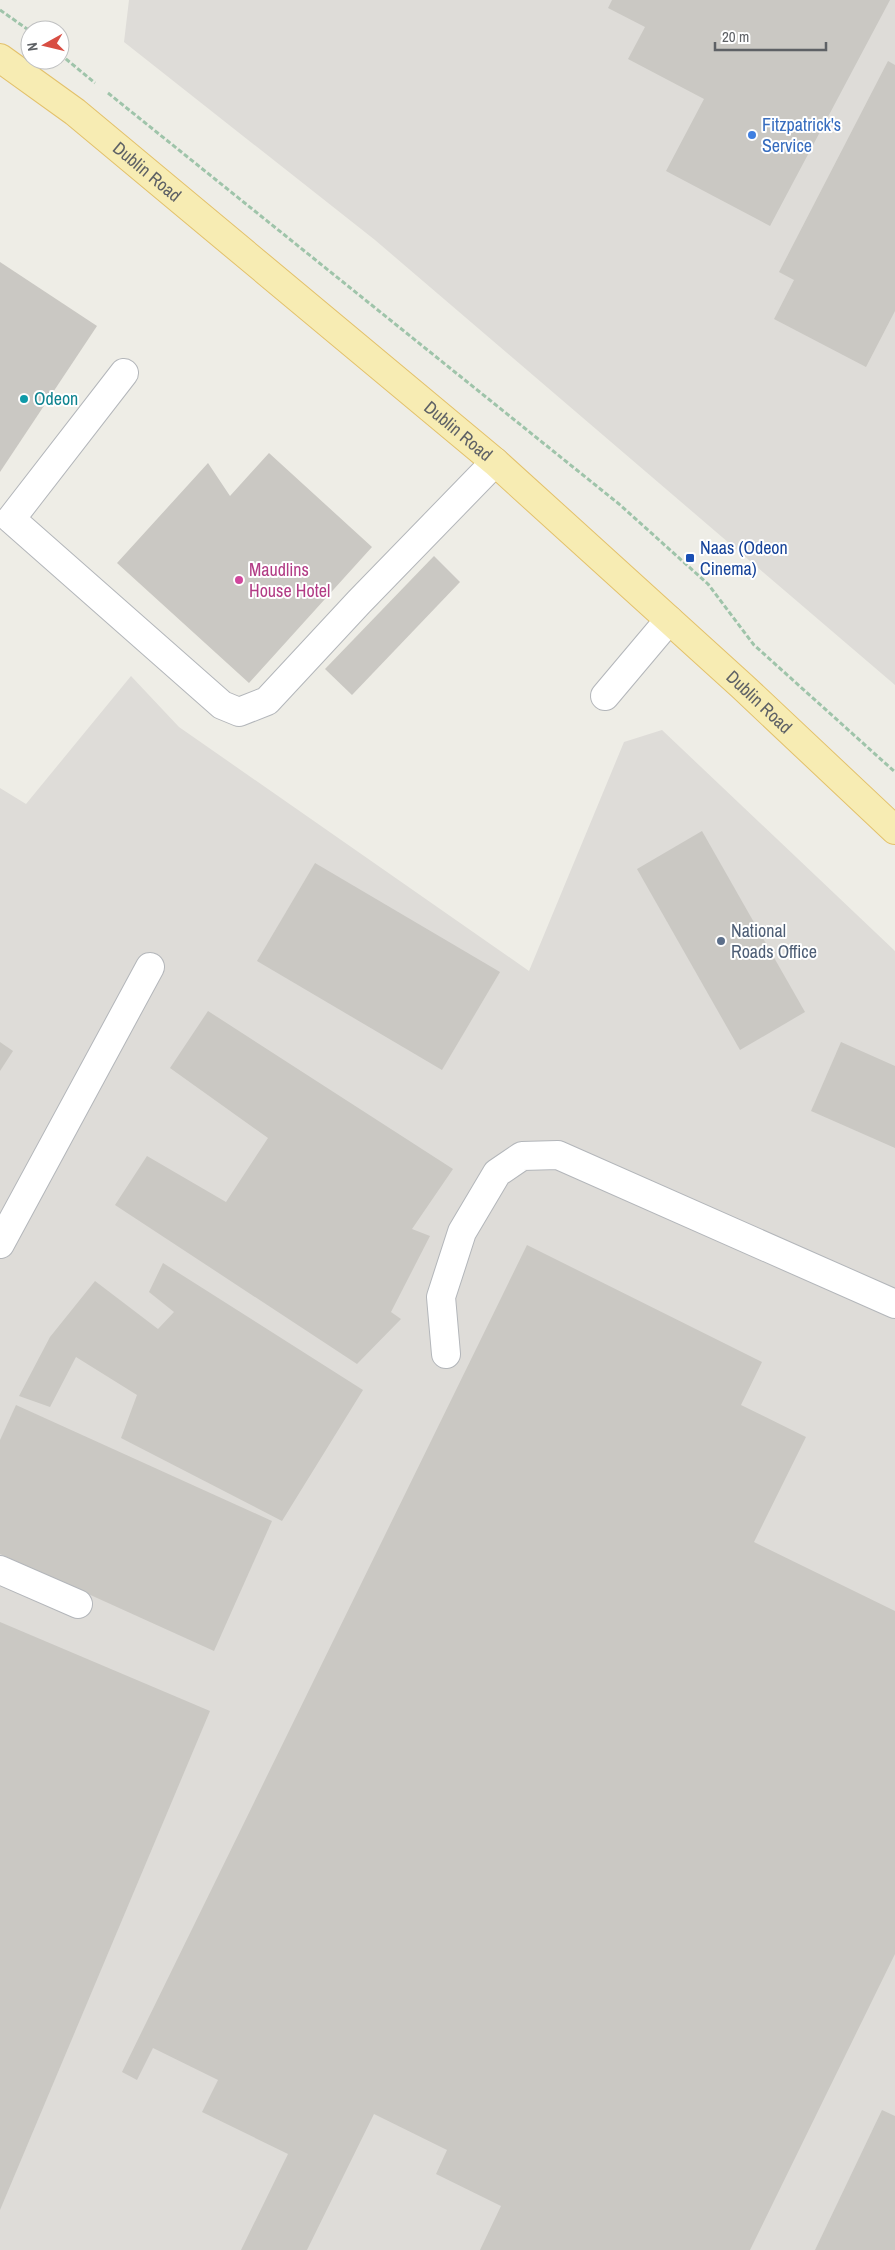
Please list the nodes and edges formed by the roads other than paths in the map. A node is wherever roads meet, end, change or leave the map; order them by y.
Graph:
1 (0, 58) edge
2 (124, 373) dead end
3 (495, 462) junction
4 (669, 620) junction
5 (605, 696) dead end
6 (895, 830) edge
7 (150, 966) dead end
8 (0, 1244) edge
9 (895, 1304) edge
10 (446, 1354) dead end
11 (0, 1570) edge
12 (78, 1604) dead end

1 - 3 main road, Dublin Road
2 - 3 lane
3 - 4 main road, Dublin Road
4 - 5 lane
4 - 6 main road, Dublin Road
7 - 8 lane
9 - 10 lane
11 - 12 lane

